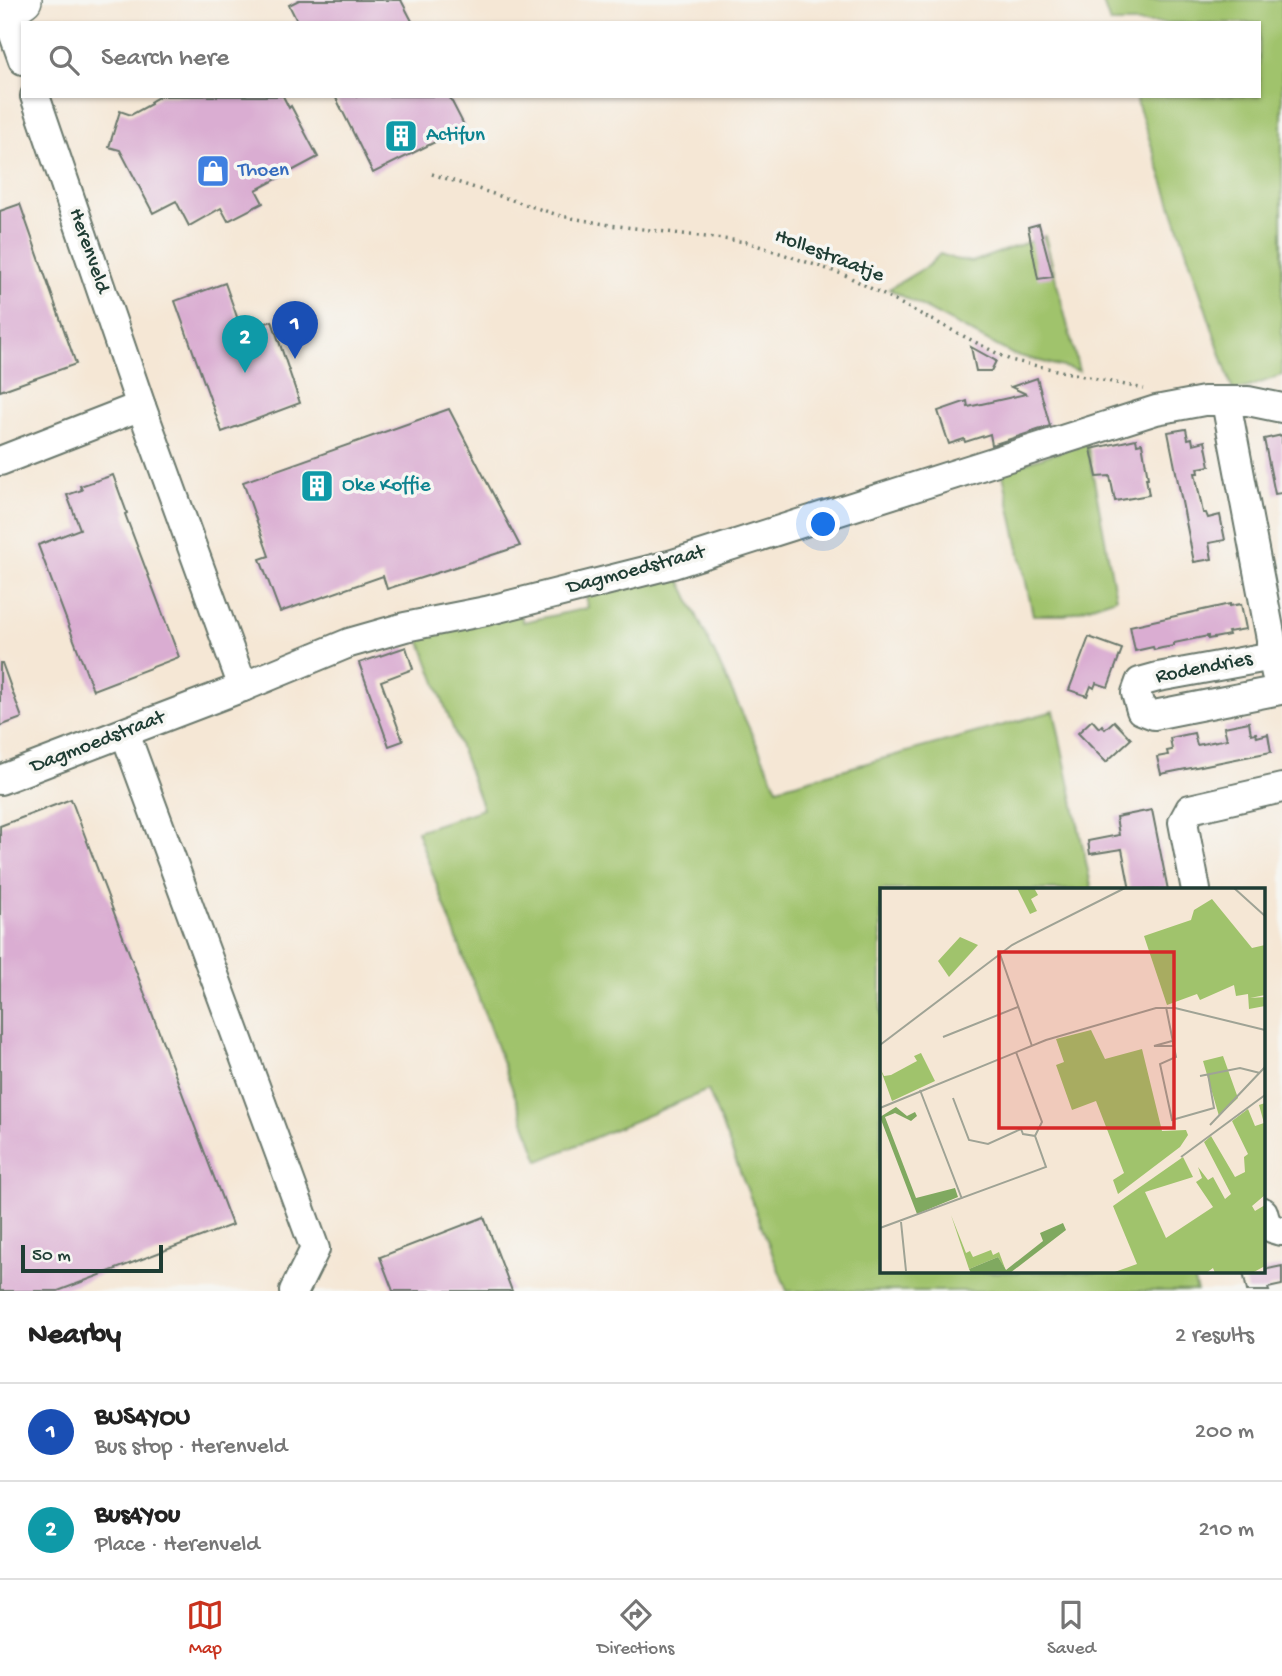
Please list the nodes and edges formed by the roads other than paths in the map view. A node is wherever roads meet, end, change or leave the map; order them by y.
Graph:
1 (10, 9) edge
2 (21, 52) edge
3 (36, 98) edge
4 (1226, 402) junction
5 (141, 406) junction
6 (1282, 408) edge
7 (0, 461) edge
8 (1273, 656) junction
9 (243, 687) junction
10 (1281, 692) edge
11 (125, 733) junction
12 (0, 780) edge
13 (1282, 788) edge
14 (1196, 888) edge
15 (1264, 1217) edge
16 (1282, 1231) edge
17 (295, 1291) edge

1 - 2 street
3 - 5 street, Herenveld
4 - 6 street, Dagmoedstraat
4 - 8 street, Rodendries
4 - 9 street, Dagmoedstraat
5 - 7 street
5 - 9 street, Herenveld
8 - 10 street, Rodendries
8 - 10 street, Rodendries
9 - 11 street, Dagmoedstraat
11 - 12 street, Dagmoedstraat
11 - 17 street
13 - 14 street
15 - 16 street

